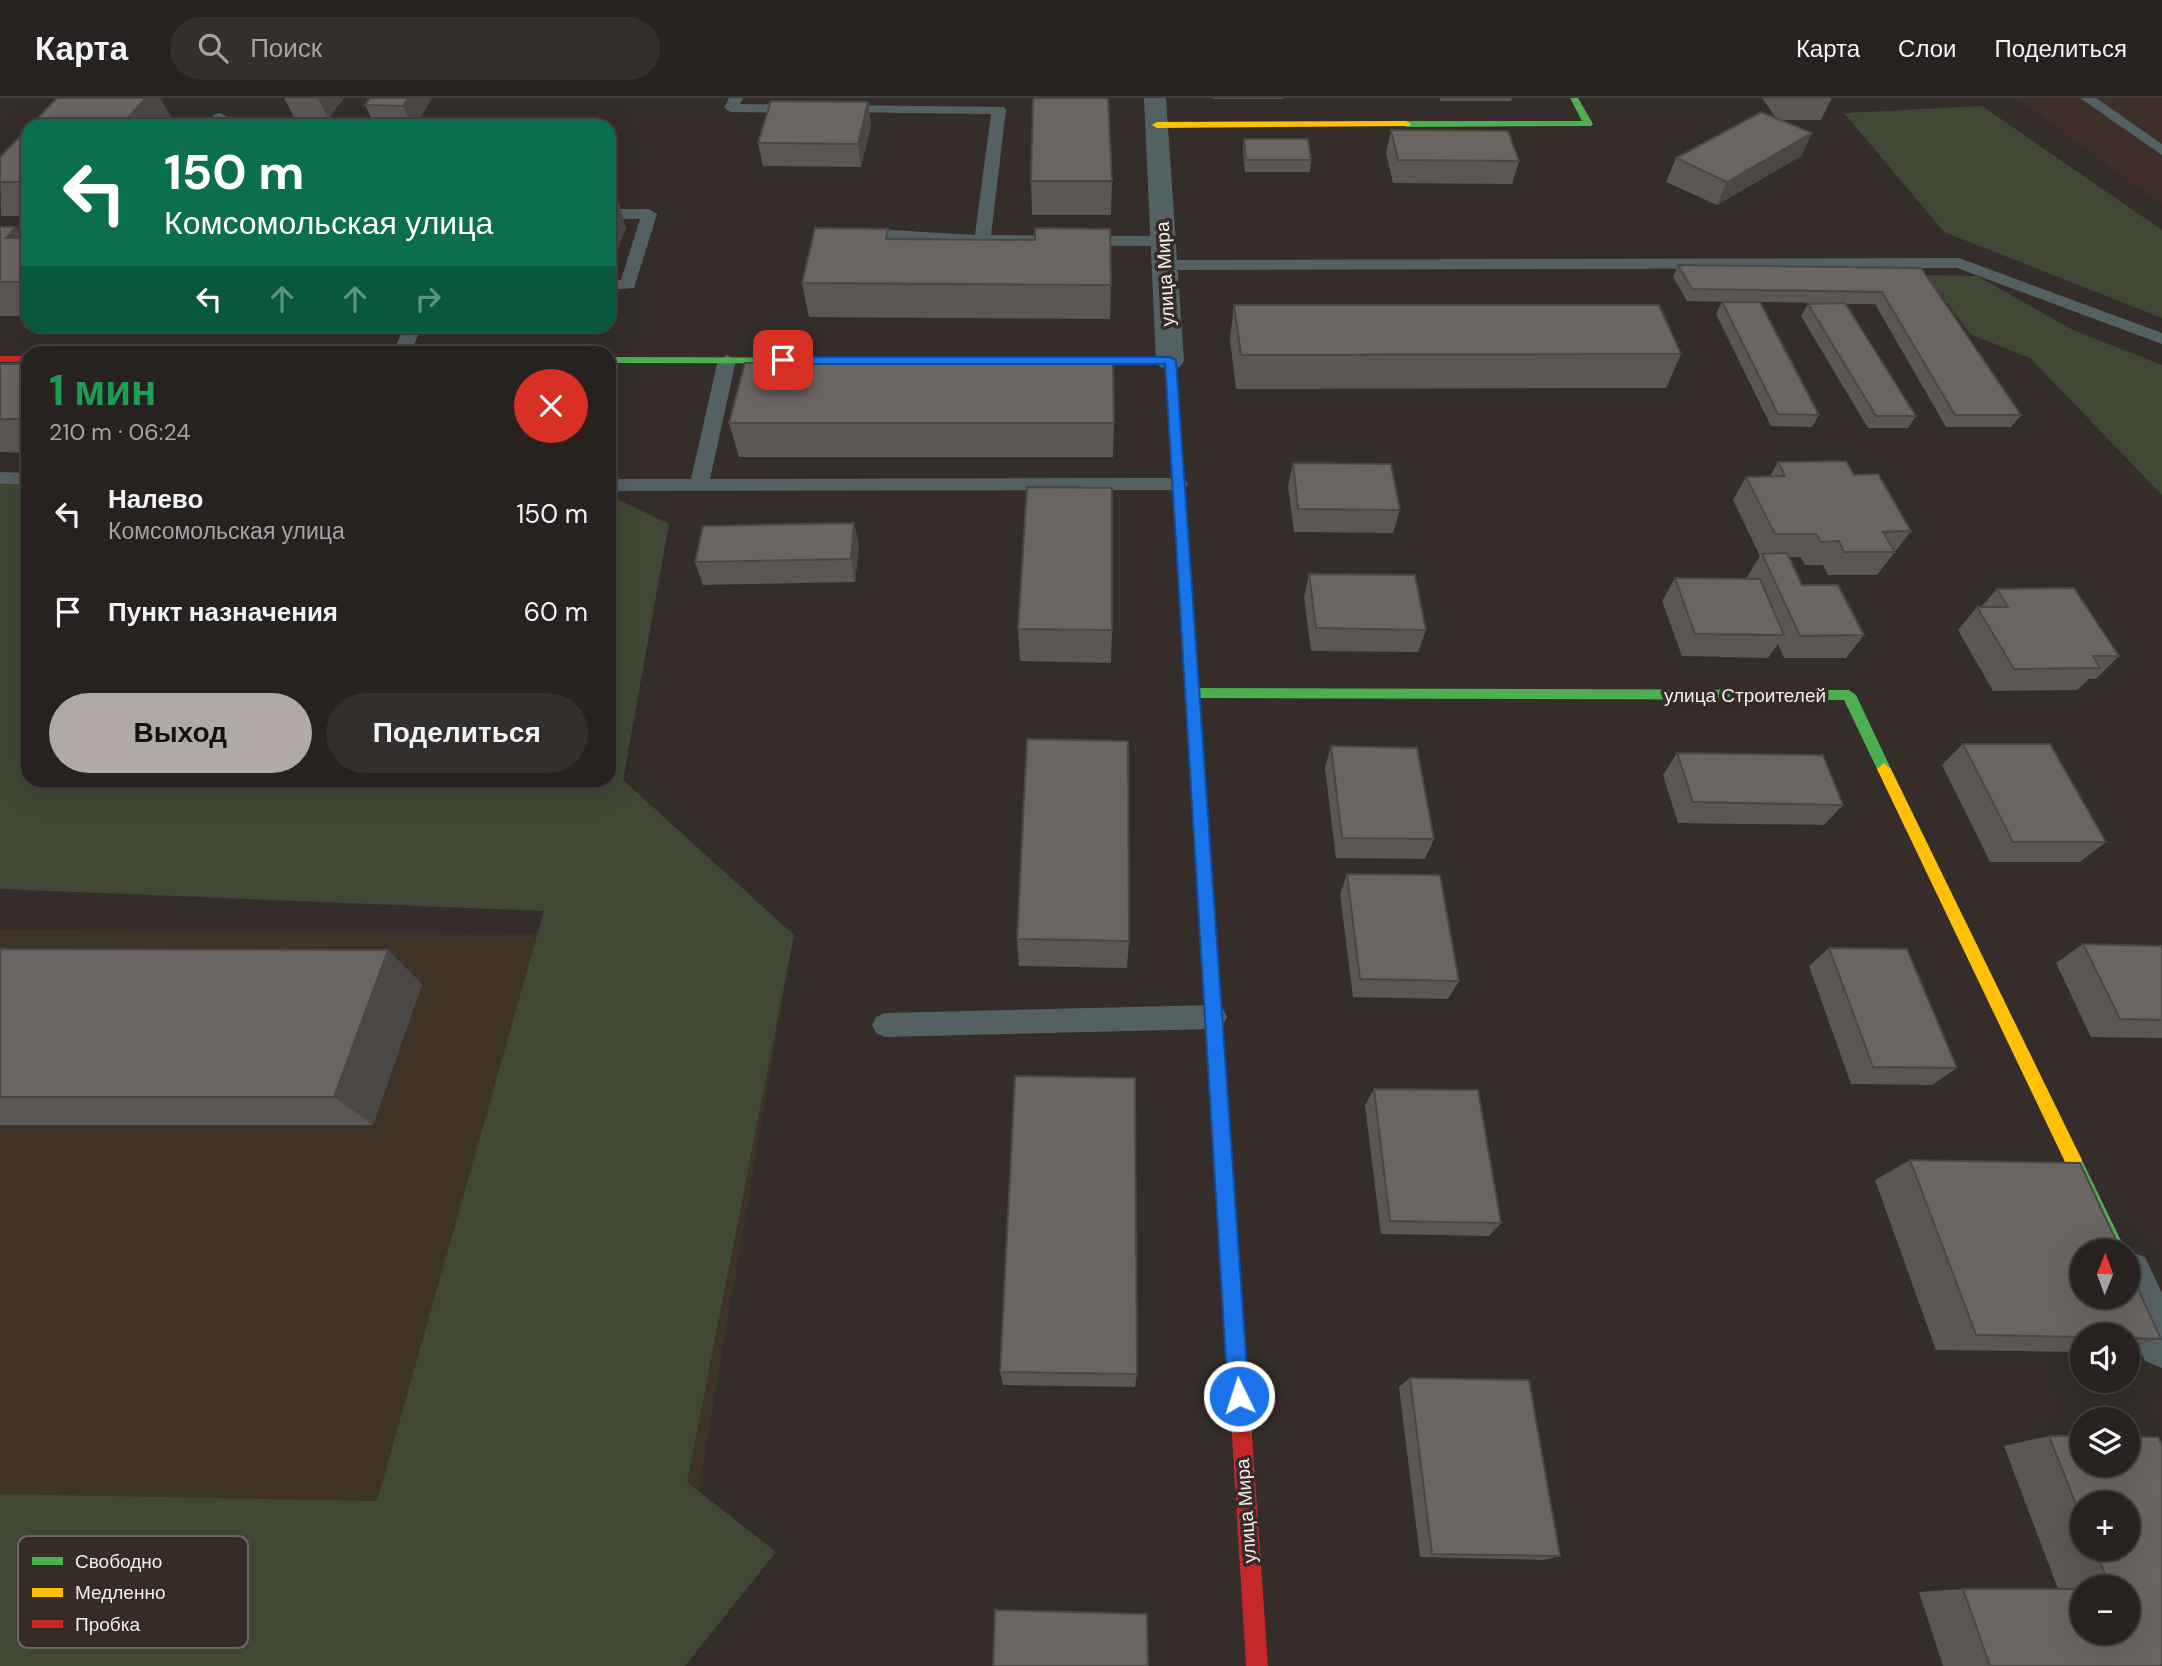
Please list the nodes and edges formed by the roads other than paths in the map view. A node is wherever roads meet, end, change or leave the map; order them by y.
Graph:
1 (736, 98) edge
2 (1155, 98) edge
3 (1574, 98) edge
4 (2087, 98) edge
5 (895, 104) edge
6 (1157, 125) junction
7 (2162, 151) edge
8 (616, 214) edge
9 (844, 233) edge
10 (0, 236) edge
11 (21, 237) edge
12 (982, 240) junction
13 (1164, 253) junction
14 (616, 285) edge
15 (2162, 339) edge
16 (0, 359) edge
17 (21, 359) edge
18 (616, 360) edge
19 (727, 360) junction
20 (1170, 360) junction
21 (0, 478) edge
22 (21, 479) edge
23 (1178, 484) junction
24 (616, 485) edge
25 (699, 486) junction
26 (1192, 693) junction
27 (1214, 1017) junction
28 (885, 1025) dead end
29 (2111, 1239) edge
30 (2140, 1298) edge
31 (2162, 1344) edge
32 (1256, 1666) edge

1 - 5 lane
2 - 6 street, улица Мира
3 - 6 street
4 - 7 lane
5 - 12 lane
6 - 13 street, улица Мира
8 - 14 lane
9 - 12 lane
10 - 11 lane
12 - 13 lane
13 - 15 lane
13 - 20 street, улица Мира
16 - 17 street
18 - 19 street
19 - 20 street
19 - 25 lane
20 - 23 street, улица Мира
21 - 22 lane
23 - 25 lane
23 - 26 street, улица Мира
24 - 25 lane
26 - 27 street, улица Мира
26 - 29 street, улица Строителей
27 - 28 lane
27 - 32 street, улица Мира
30 - 31 street

